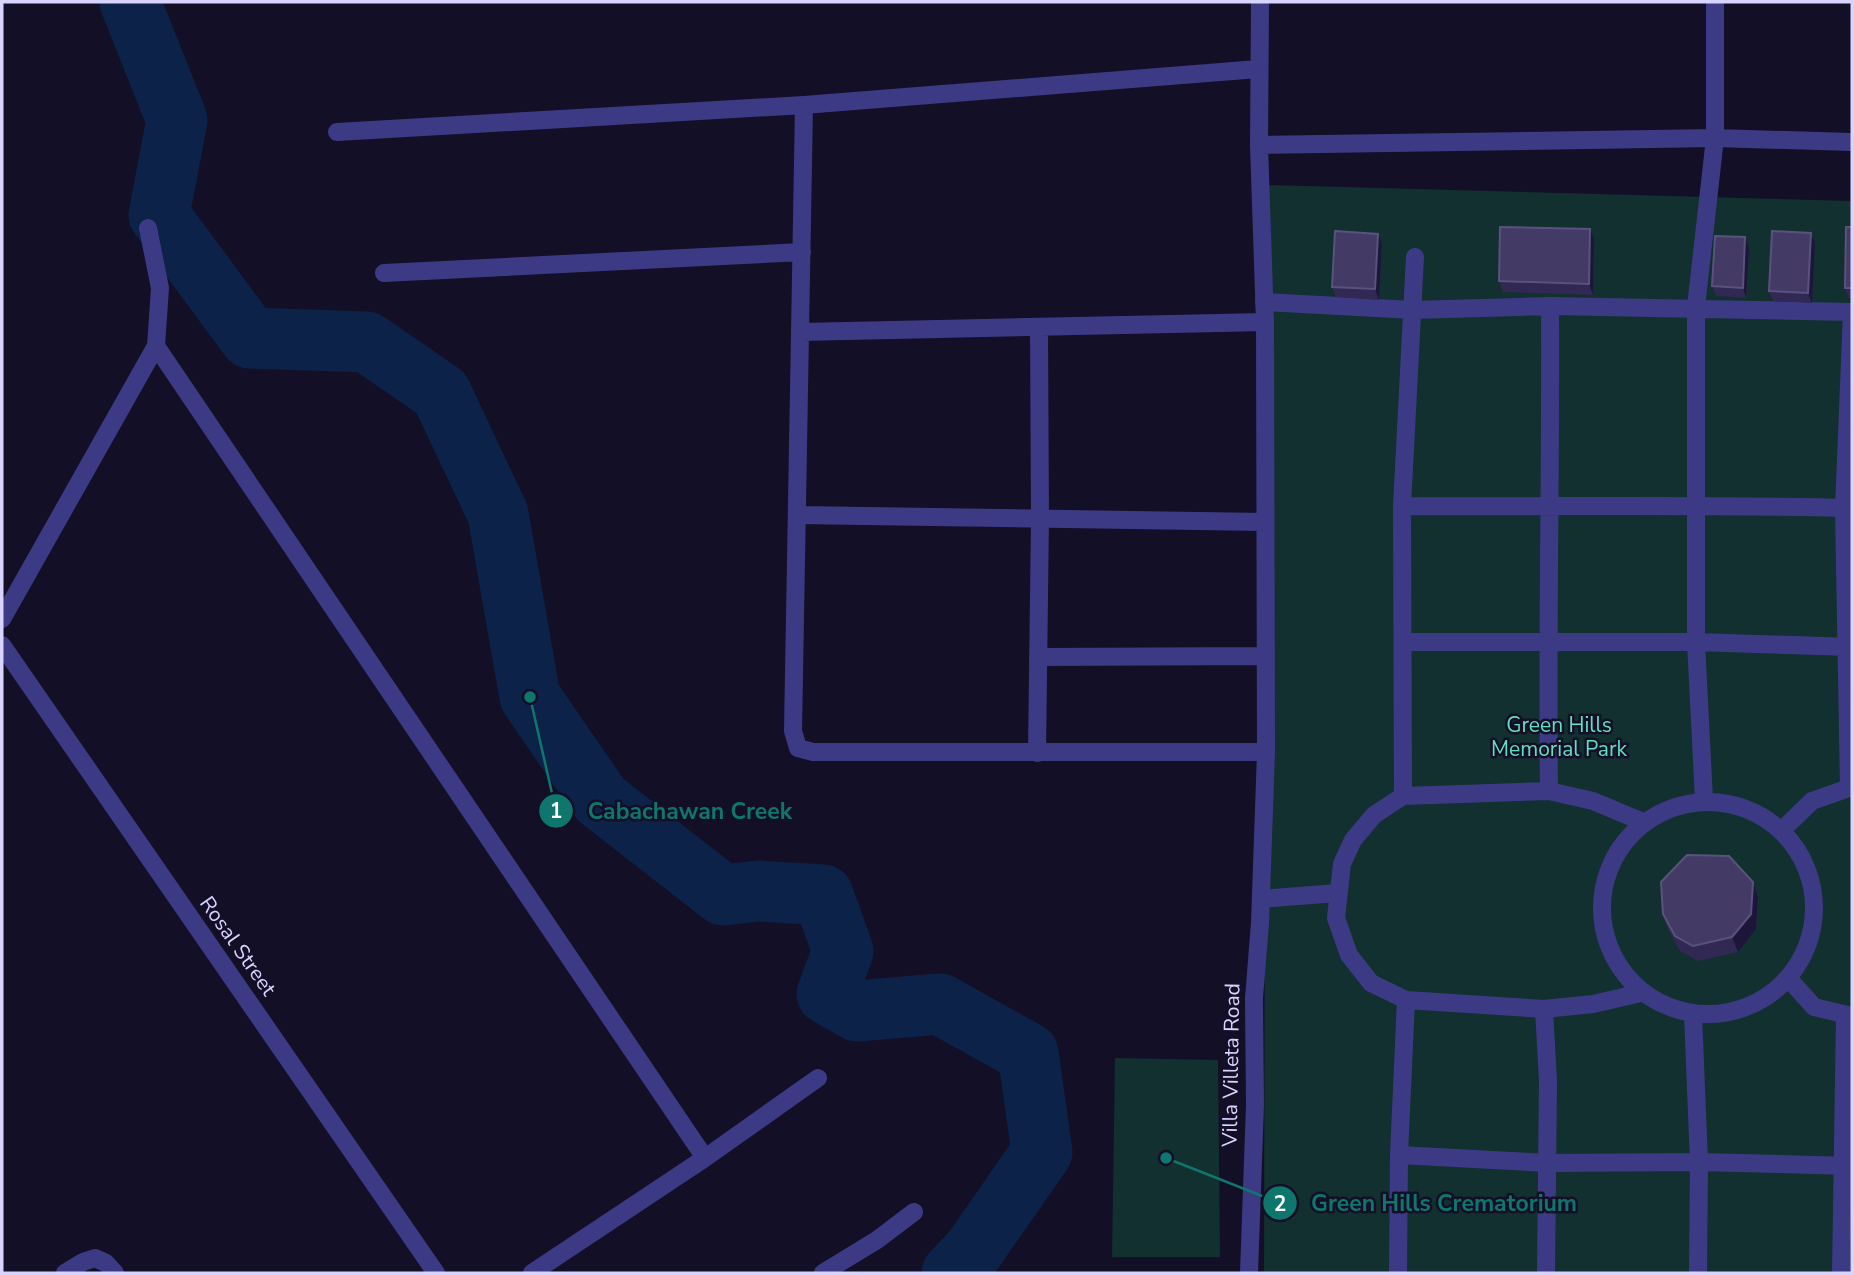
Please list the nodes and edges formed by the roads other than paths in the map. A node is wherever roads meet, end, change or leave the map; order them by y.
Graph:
1 (1260, 2) edge
2 (1715, 2) edge
3 (1258, 69) junction
4 (804, 105) junction
5 (337, 132) dead end
6 (1715, 138) junction
7 (1852, 142) edge
8 (1259, 145) junction
9 (148, 228) dead end
10 (802, 252) junction
11 (1415, 257) dead end
12 (384, 273) dead end
13 (1264, 302) junction
14 (1550, 306) junction
15 (1696, 307) junction
16 (1412, 310) junction
17 (1852, 312) edge
18 (1265, 322) junction
19 (1039, 327) junction
20 (800, 332) junction
21 (156, 346) junction
22 (1696, 504) junction
23 (1402, 506) junction
24 (1551, 507) junction
25 (1848, 508) edge
26 (798, 515) junction
27 (1040, 519) junction
28 (1265, 522) junction
29 (2, 619) edge
30 (1404, 642) junction
31 (1696, 642) junction
32 (1547, 643) junction
33 (2, 645) edge
34 (1848, 648) edge
35 (1266, 656) junction
36 (1038, 657) junction
37 (1266, 752) junction
38 (1037, 753) junction
39 (1851, 787) edge
40 (1549, 791) junction
41 (1403, 796) junction
42 (1704, 800) junction
43 (1643, 822) junction
44 (1781, 831) junction
45 (1337, 893) junction
46 (1261, 899) junction
47 (1789, 979) junction
48 (1641, 993) junction
49 (1406, 1000) junction
50 (1544, 1009) junction
51 (1693, 1014) junction
52 (1849, 1016) edge
53 (818, 1078) dead end
54 (1399, 1155) junction
55 (705, 1158) junction
56 (1699, 1162) junction
57 (1549, 1163) junction
58 (1847, 1166) edge
59 (914, 1212) dead end
60 (65, 1273) edge
61 (115, 1273) edge
62 (436, 1273) edge
63 (532, 1273) edge
64 (823, 1273) edge
65 (1249, 1273) edge
66 (1398, 1273) edge
67 (1546, 1273) edge
68 (1698, 1273) edge
69 (1842, 1273) edge

1 - 3 street, Villa Villeta Road
2 - 6 street
3 - 4 street
3 - 8 street, Villa Villeta Road
4 - 5 street
4 - 10 street
6 - 7 street
6 - 8 street
6 - 15 street
8 - 13 street, Villa Villeta Road
9 - 21 street
10 - 12 street
10 - 20 street
11 - 16 street
13 - 16 street
13 - 18 street, Villa Villeta Road
14 - 15 street
14 - 16 street
14 - 24 street
15 - 17 street
15 - 22 street
16 - 23 street
17 - 25 street
18 - 19 street
18 - 28 street, Villa Villeta Road
19 - 20 street
19 - 27 street
20 - 26 street
21 - 29 street
21 - 55 street
22 - 24 street
22 - 25 street
22 - 31 street
23 - 24 street
23 - 30 street
24 - 32 street
25 - 34 street
26 - 27 street
26 - 38 street
27 - 28 street
27 - 36 street
28 - 35 street, Villa Villeta Road
30 - 32 street
30 - 41 street
31 - 32 street
31 - 34 street
31 - 42 street
32 - 40 street
33 - 62 street, Rosal Street
34 - 39 street
35 - 36 street
35 - 37 street, Villa Villeta Road
36 - 38 street
37 - 38 street
37 - 46 street, Villa Villeta Road
39 - 44 street
40 - 41 street
40 - 43 street
41 - 45 street
42 - 43 street
42 - 44 street
43 - 48 street
44 - 47 street
45 - 46 street
45 - 49 street
46 - 65 street, Villa Villeta Road
47 - 51 street
47 - 52 street
48 - 50 street
48 - 51 street
49 - 50 street
49 - 54 street
50 - 57 street
51 - 56 street
52 - 58 street
53 - 55 street
54 - 57 street
54 - 66 street
55 - 63 street
56 - 57 street
56 - 58 street
56 - 68 street
57 - 67 street
58 - 69 street
59 - 64 street
60 - 61 street

